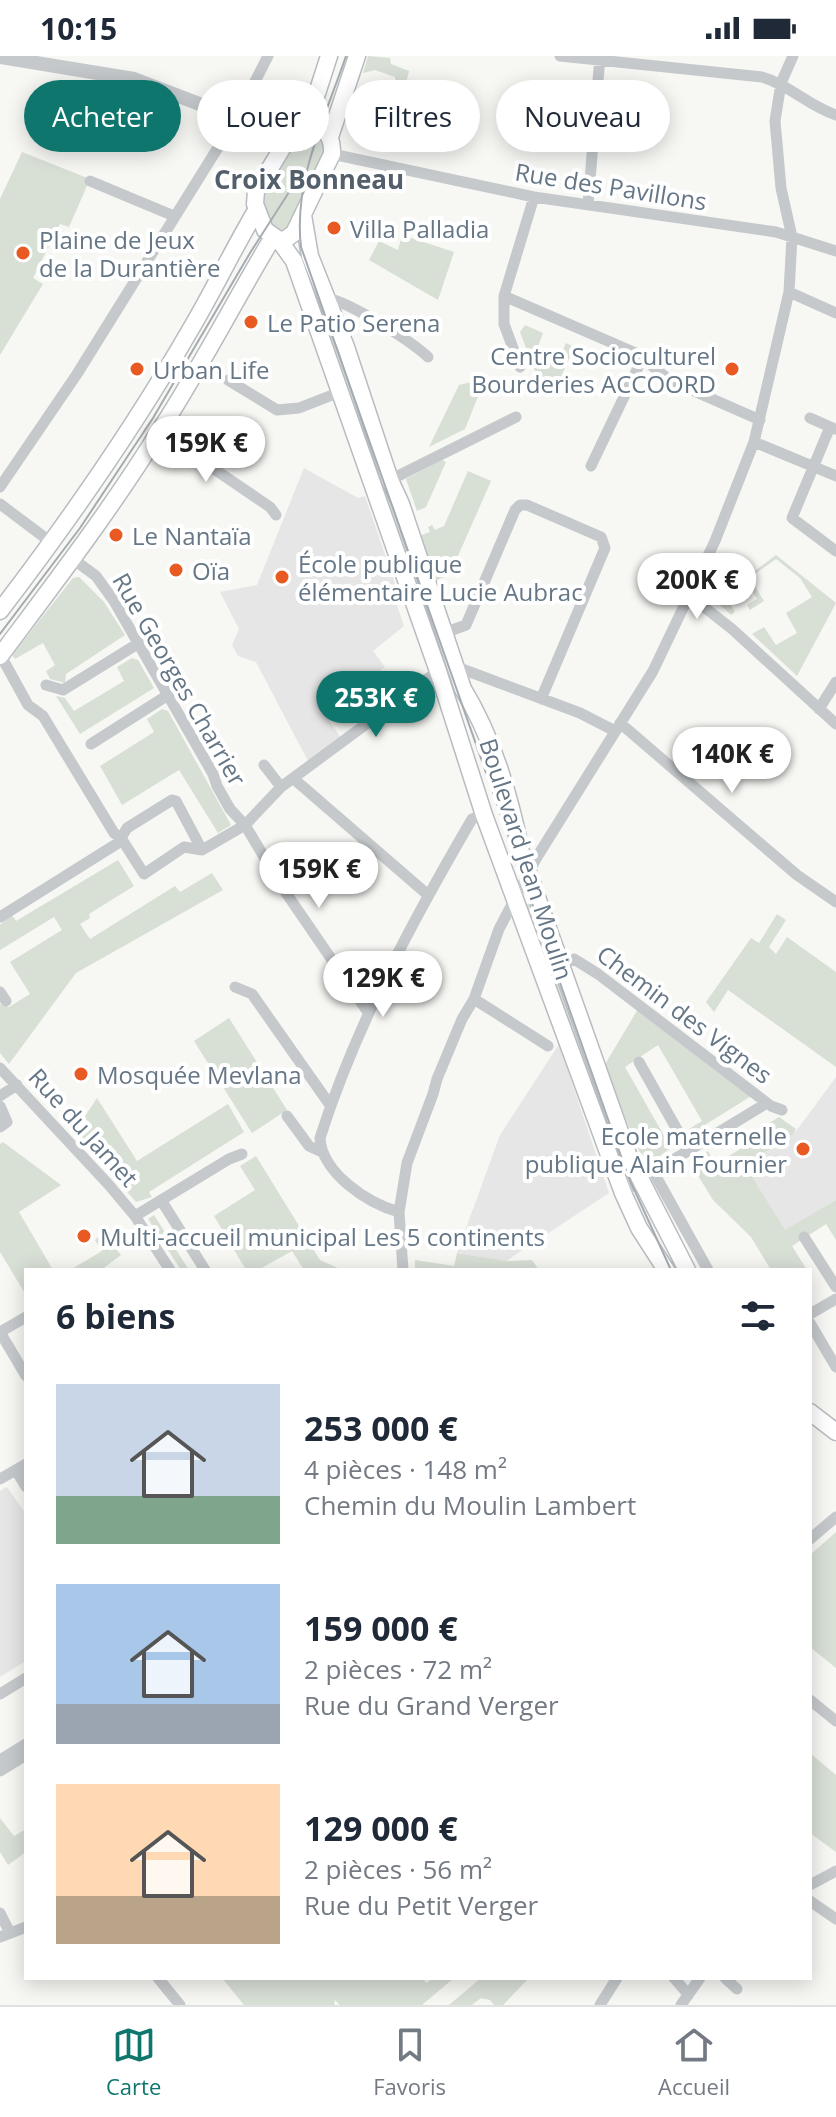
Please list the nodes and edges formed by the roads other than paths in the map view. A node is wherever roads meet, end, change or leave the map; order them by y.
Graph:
1 (268, 56) edge
2 (329, 56) edge
3 (357, 56) edge
4 (560, 56) edge
5 (793, 56) edge
6 (0, 57) edge
7 (600, 58) edge
8 (77, 63) edge
9 (256, 80) edge
10 (321, 80) edge
11 (781, 83) junction
12 (197, 102) edge
13 (836, 115) edge
14 (329, 142) edge
15 (331, 146) junction
16 (215, 152) edge
17 (276, 152) edge
18 (281, 152) edge
19 (278, 157) junction
20 (90, 181) dead end
21 (534, 197) junction
22 (588, 205) junction
23 (257, 209) junction
24 (303, 215) junction
25 (174, 216) junction
26 (792, 237) junction
27 (276, 239) junction
28 (836, 251) edge
29 (789, 292) junction
30 (504, 296) junction
31 (325, 298) junction
32 (836, 313) edge
33 (428, 357) dead end
34 (642, 359) junction
35 (520, 367) dead end
36 (228, 380) dead end
37 (340, 392) junction
38 (516, 417) dead end
39 (810, 418) dead end
40 (760, 420) junction
41 (833, 428) edge
42 (161, 429) junction
43 (754, 442) junction
44 (591, 466) dead end
45 (813, 466) junction
46 (836, 476) edge
47 (390, 480) junction
48 (0, 487) edge
49 (0, 504) edge
50 (276, 515) dead end
51 (52, 543) junction
52 (836, 551) edge
53 (73, 559) junction
54 (690, 596) junction
55 (0, 611) edge
56 (444, 633) junction
57 (139, 643) junction
58 (0, 656) edge
59 (457, 670) junction
60 (438, 671) junction
61 (836, 682) edge
62 (46, 685) dead end
63 (168, 695) junction
64 (541, 699) junction
65 (819, 709) junction
66 (836, 724) edge
67 (618, 727) junction
68 (91, 744) dead end
69 (264, 765) dead end
70 (294, 779) junction
71 (281, 787) junction
72 (484, 815) junction
73 (245, 825) junction
74 (121, 838) junction
75 (202, 850) junction
76 (528, 872) junction
77 (428, 895) junction
78 (515, 897) junction
79 (836, 902) edge
80 (0, 917) edge
81 (562, 964) junction
82 (235, 987) dead end
83 (474, 999) junction
84 (367, 1011) junction
85 (548, 1046) dead end
86 (639, 1062) dead end
87 (0, 1068) edge
88 (17, 1085) junction
89 (0, 1096) edge
90 (330, 1105) junction
91 (0, 1106) edge
92 (762, 1106) dead end
93 (782, 1110) dead end
94 (287, 1116) dead end
95 (0, 1127) edge
96 (320, 1151) junction
97 (689, 1151) junction
98 (242, 1154) dead end
99 (647, 1176) junction
100 (623, 1193) junction
101 (161, 1200) junction
102 (399, 1212) junction
103 (135, 1216) junction
104 (804, 1237) dead end
105 (169, 1268) edge
106 (204, 1268) edge
107 (403, 1268) edge
108 (665, 1268) edge
109 (686, 1268) edge
110 (707, 1268) edge
111 (836, 1287) edge
112 (836, 1299) edge
113 (812, 1313) edge
114 (24, 1318) edge
115 (812, 1326) edge
116 (0, 1332) edge
117 (836, 1367) edge
118 (24, 1373) edge
119 (812, 1414) edge
120 (836, 1432) edge
121 (21, 1467) edge
122 (0, 1479) edge
123 (836, 1517) edge
124 (812, 1537) edge
125 (24, 1679) edge
126 (0, 1694) edge
127 (812, 1702) edge
128 (836, 1721) edge
129 (24, 1745) edge
130 (24, 1756) edge
131 (0, 1760) edge
132 (0, 1771) edge
133 (836, 1871) edge
134 (812, 1884) edge
135 (812, 1902) edge
136 (0, 1913) edge
137 (836, 1919) edge
138 (24, 1928) edge
139 (5, 1935) edge
140 (160, 1980) edge
141 (616, 1980) edge
142 (676, 1980) edge
143 (698, 1980) edge
144 (727, 1980) edge
145 (737, 1989) dead end
146 (687, 1993) junction
147 (180, 2005) edge
148 (600, 2005) edge
149 (681, 2005) edge

1 - 9 street
2 - 10 main road
3 - 15 main road
4 - 7 street
5 - 11 street
6 - 8 street
7 - 11 street
7 - 22 street
8 - 12 street
11 - 13 street
11 - 26 street
14 - 15 main road
15 - 21 street, Rue des Pavillons
15 - 24 main road
16 - 25 street
17 - 19 street
18 - 19 main road
19 - 23 main road
20 - 25 street
21 - 22 street, Rue des Pavillons
21 - 30 street
22 - 26 street, Rue des Pavillons
23 - 27 main road, Boulevard Jean Moulin
23 - 51 main road
24 - 27 main road
24 - 31 main road, Boulevard Jean Moulin
25 - 48 street
26 - 28 street, Rue des Pavillons
26 - 29 street
27 - 37 main road, Boulevard Jean Moulin
27 - 42 main road
29 - 32 street
29 - 40 street
30 - 34 street
30 - 35 street
31 - 33 street
31 - 47 main road, Boulevard Jean Moulin
34 - 40 street
34 - 44 street
36 - 37 street
37 - 60 main road, Boulevard Jean Moulin
38 - 47 street
39 - 41 street
40 - 43 street
41 - 45 street
42 - 50 street
42 - 53 main road
43 - 45 street
43 - 54 street
45 - 46 street
45 - 52 street
47 - 56 main road, Boulevard Jean Moulin
49 - 51 street
51 - 55 main road
53 - 57 street, Rue Georges Charrier
53 - 58 main road
54 - 65 street
54 - 67 street
56 - 59 main road, Boulevard Jean Moulin
56 - 64 street
57 - 62 street
57 - 63 street, Rue Georges Charrier
58 - 74 street
59 - 64 street
59 - 76 main road, Boulevard Jean Moulin
60 - 70 street
60 - 72 main road, Boulevard Jean Moulin
61 - 65 street
63 - 68 street
63 - 73 street, Rue Georges Charrier
64 - 67 street
65 - 66 street
67 - 76 street
67 - 79 street
69 - 71 street
70 - 71 street
70 - 77 street
71 - 73 street
72 - 77 street
72 - 78 main road, Boulevard Jean Moulin
73 - 75 street
73 - 84 street, Rue Georges Charrier
74 - 75 street
74 - 75 street
74 - 80 street
76 - 78 street
76 - 81 main road, Boulevard Jean Moulin
77 - 84 street
78 - 83 street
78 - 100 main road, Boulevard Jean Moulin
81 - 93 street, Chemin des Vignes
81 - 99 main road, Boulevard Jean Moulin
82 - 90 street
83 - 85 street
83 - 102 street
84 - 90 street
86 - 97 street
87 - 88 street, Rue du Jamet
88 - 89 street
88 - 103 street, Rue du Jamet
90 - 96 street
91 - 95 street
92 - 97 street
94 - 96 street
96 - 102 street
97 - 99 street
98 - 101 street, Rue du Jamet
99 - 100 street
99 - 109 main road, Boulevard Jean Moulin
99 - 110 street
100 - 108 main road, Boulevard Jean Moulin
101 - 103 street, Rue du Jamet
101 - 106 street, Rue du Jamet
102 - 107 street
103 - 105 street, Rue du Jamet
104 - 111 street
112 - 113 street
114 - 116 street
115 - 117 street
116 - 118 street
119 - 120 main road
121 - 122 street
123 - 124 street
125 - 126 street
127 - 128 street
129 - 131 street
130 - 132 street
133 - 134 street
135 - 137 street
136 - 139 street
138 - 139 street
140 - 147 street
141 - 148 street
142 - 146 street
143 - 146 street
144 - 145 street
146 - 149 street

